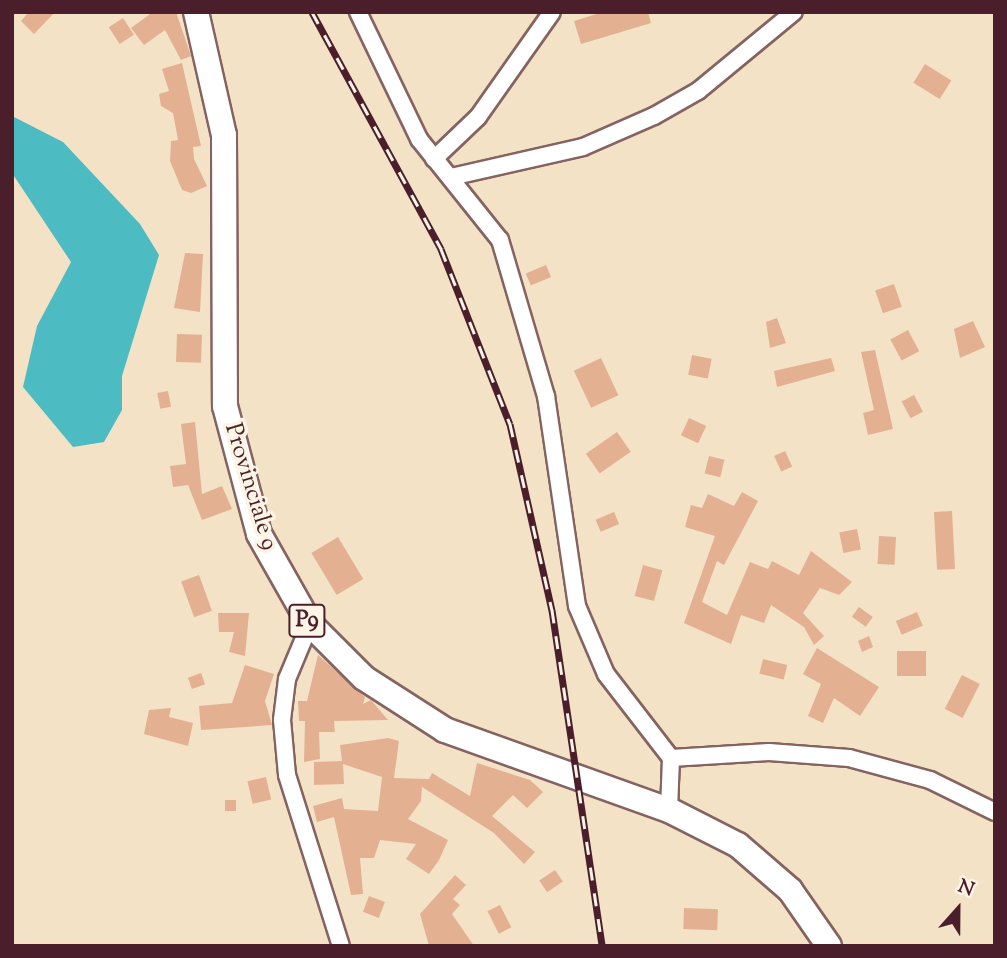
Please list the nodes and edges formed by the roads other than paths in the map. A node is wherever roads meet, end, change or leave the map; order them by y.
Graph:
1 (196, 12) edge
2 (552, 12) edge
3 (794, 12) edge
4 (359, 13) edge
5 (434, 159) junction
6 (451, 177) junction
7 (310, 624) junction
8 (671, 758) junction
9 (669, 810) junction
10 (995, 812) edge
11 (341, 946) edge
12 (829, 946) edge

1 - 7 main road, Provinciale 9 / P9
2 - 5 street
3 - 6 street
4 - 5 street
5 - 6 street
6 - 8 street
7 - 9 main road, Provinciale 9 / P9
7 - 11 street
8 - 9 street
8 - 10 street
9 - 12 main road, Provinciale 9 / P9

